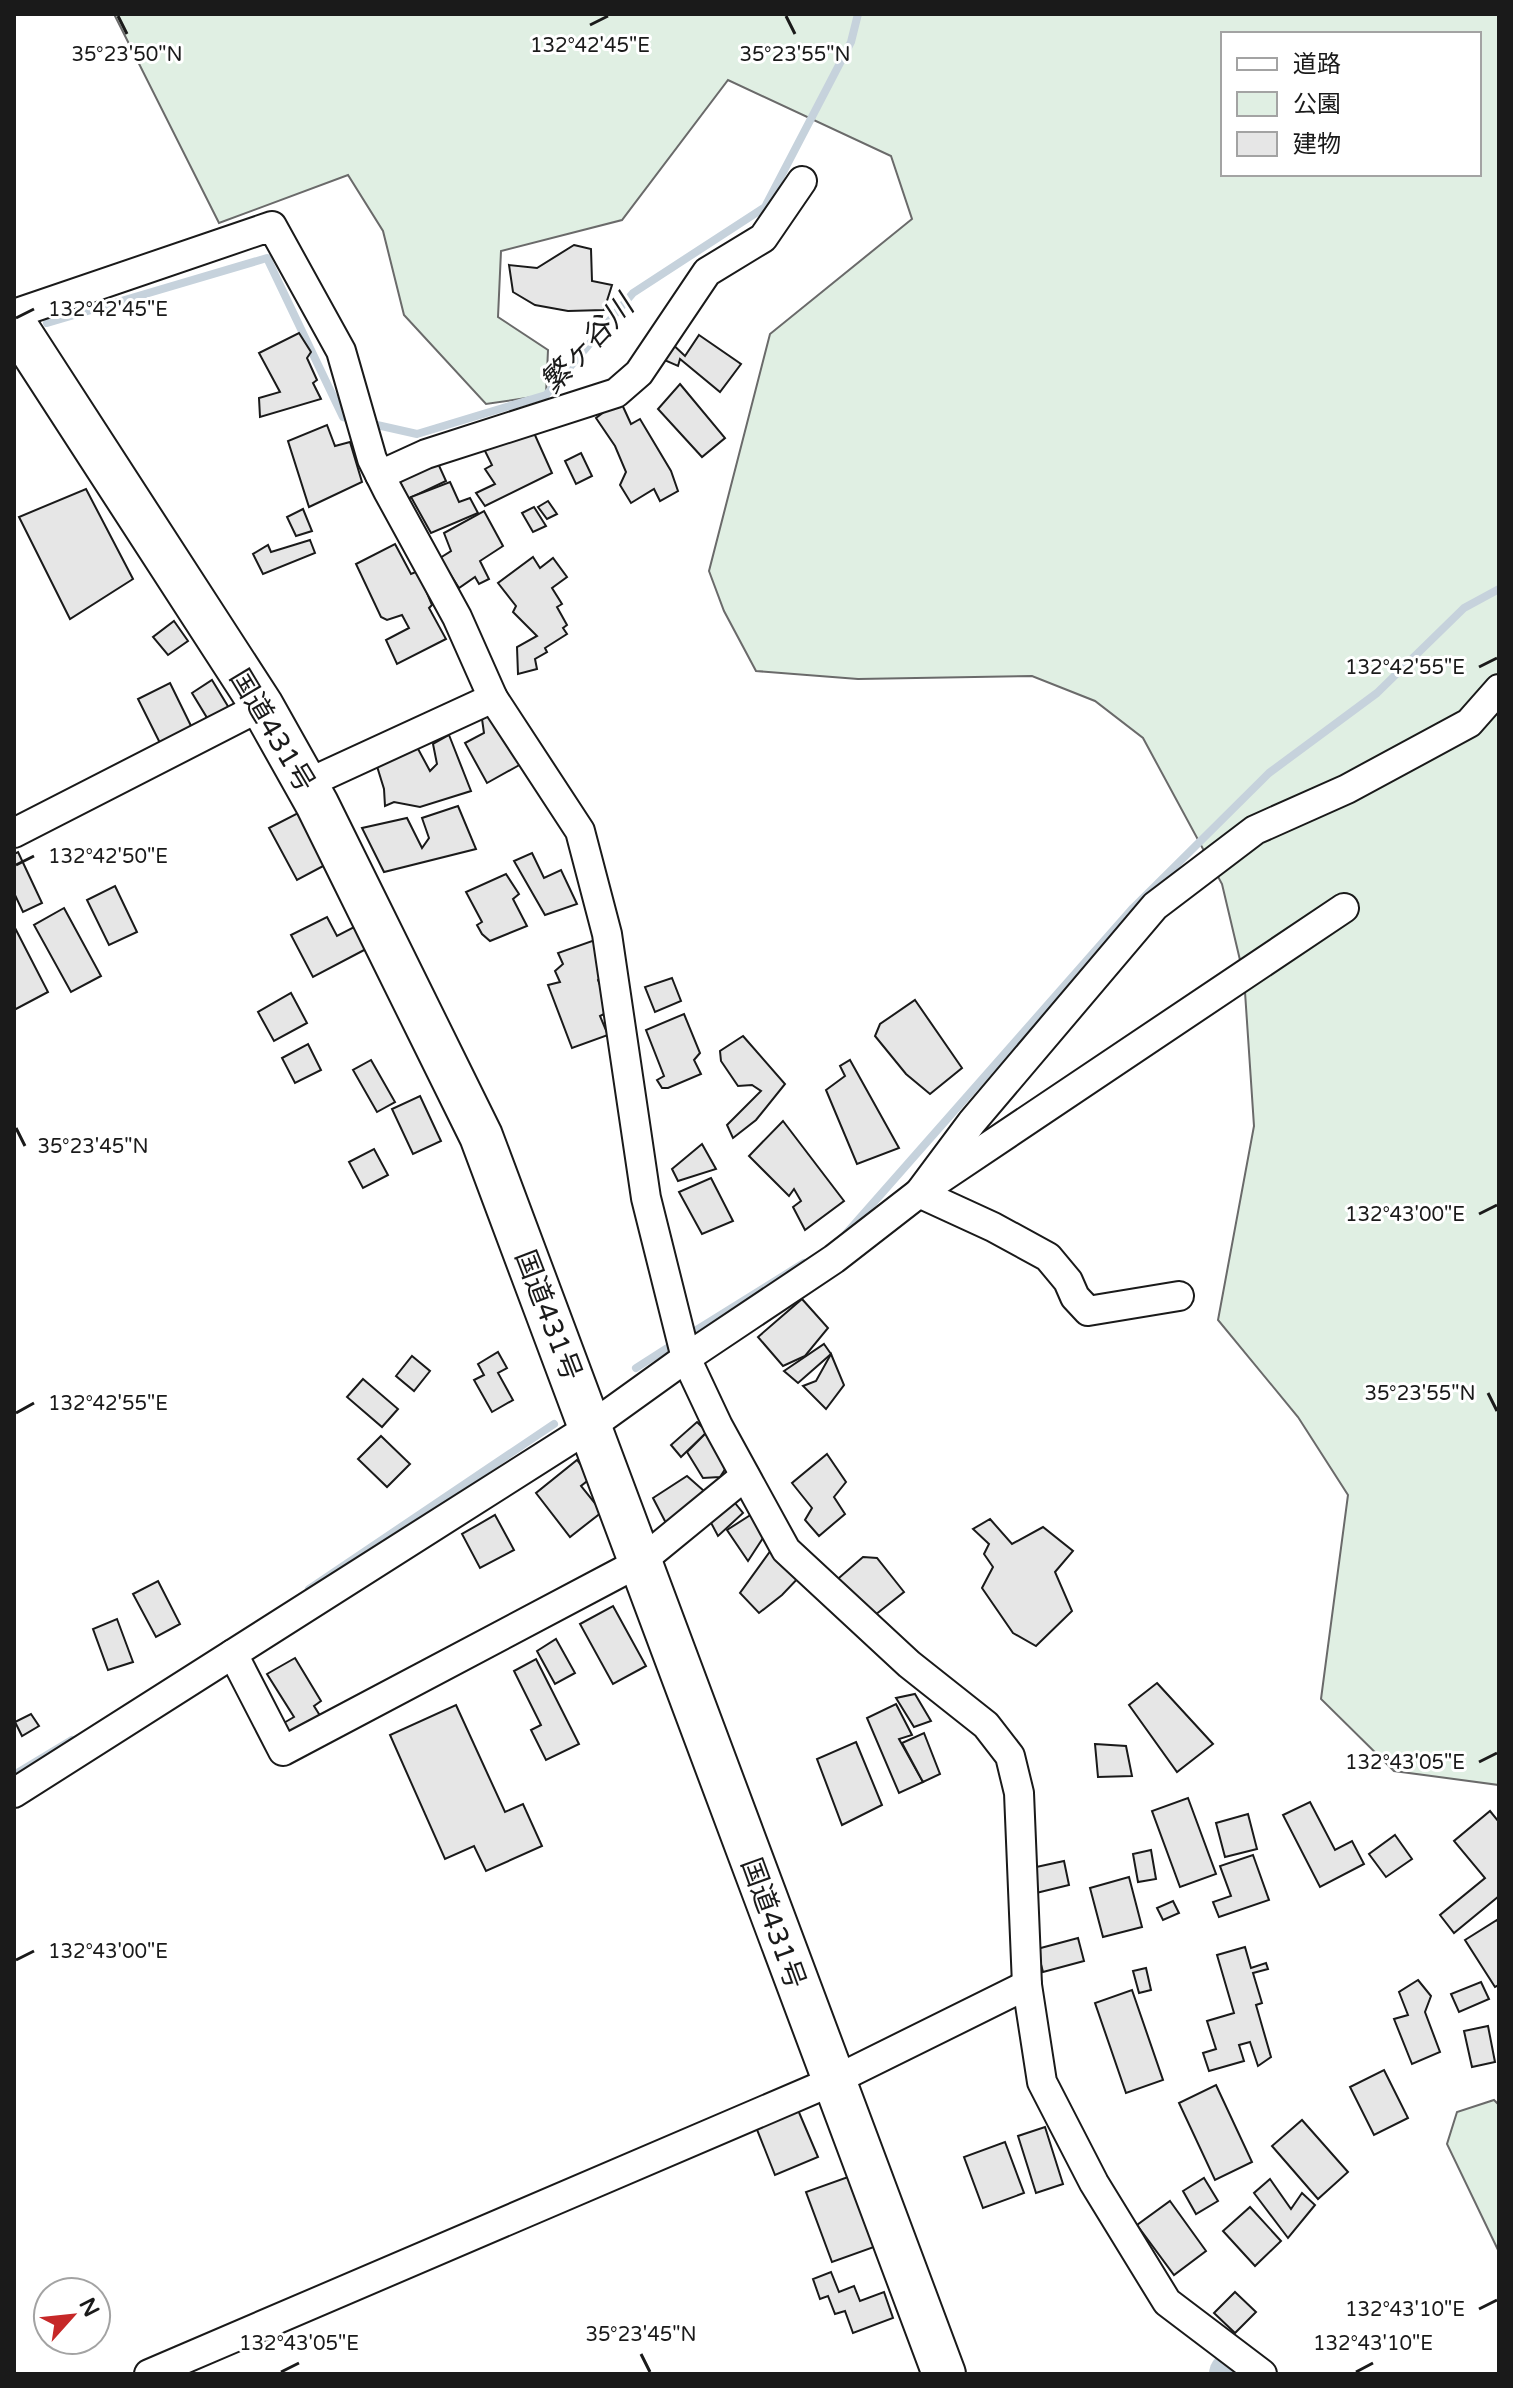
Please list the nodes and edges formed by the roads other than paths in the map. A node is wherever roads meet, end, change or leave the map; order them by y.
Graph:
1 (802, 181) dead end
2 (14, 314) edge
3 (14, 323) edge
4 (380, 475) junction
5 (1499, 689) edge
6 (493, 698) junction
7 (262, 706) junction
8 (306, 784) junction
9 (14, 833) edge
10 (1344, 908) dead end
11 (919, 1193) junction
12 (1179, 1296) dead end
13 (686, 1358) junction
14 (590, 1427) junction
15 (745, 1476) junction
16 (640, 1562) junction
17 (233, 1654) junction
18 (14, 1793) edge
19 (1027, 1985) junction
20 (833, 2081) junction
21 (1259, 2373) edge
22 (149, 2374) edge
23 (944, 2374) edge

1 - 4 street
2 - 4 street
3 - 7 highway, 国道431号
4 - 6 street
5 - 11 street
6 - 8 street
6 - 13 street
7 - 8 highway, 国道431号
7 - 9 street
8 - 14 highway, 国道431号
10 - 11 street
11 - 12 street
11 - 13 street
13 - 14 street
13 - 15 street
14 - 16 highway, 国道431号
14 - 17 street
15 - 16 street
15 - 19 street
16 - 17 street
16 - 20 highway, 国道431号
17 - 18 street
19 - 20 street
19 - 21 street
20 - 22 street
20 - 23 highway, 国道431号

